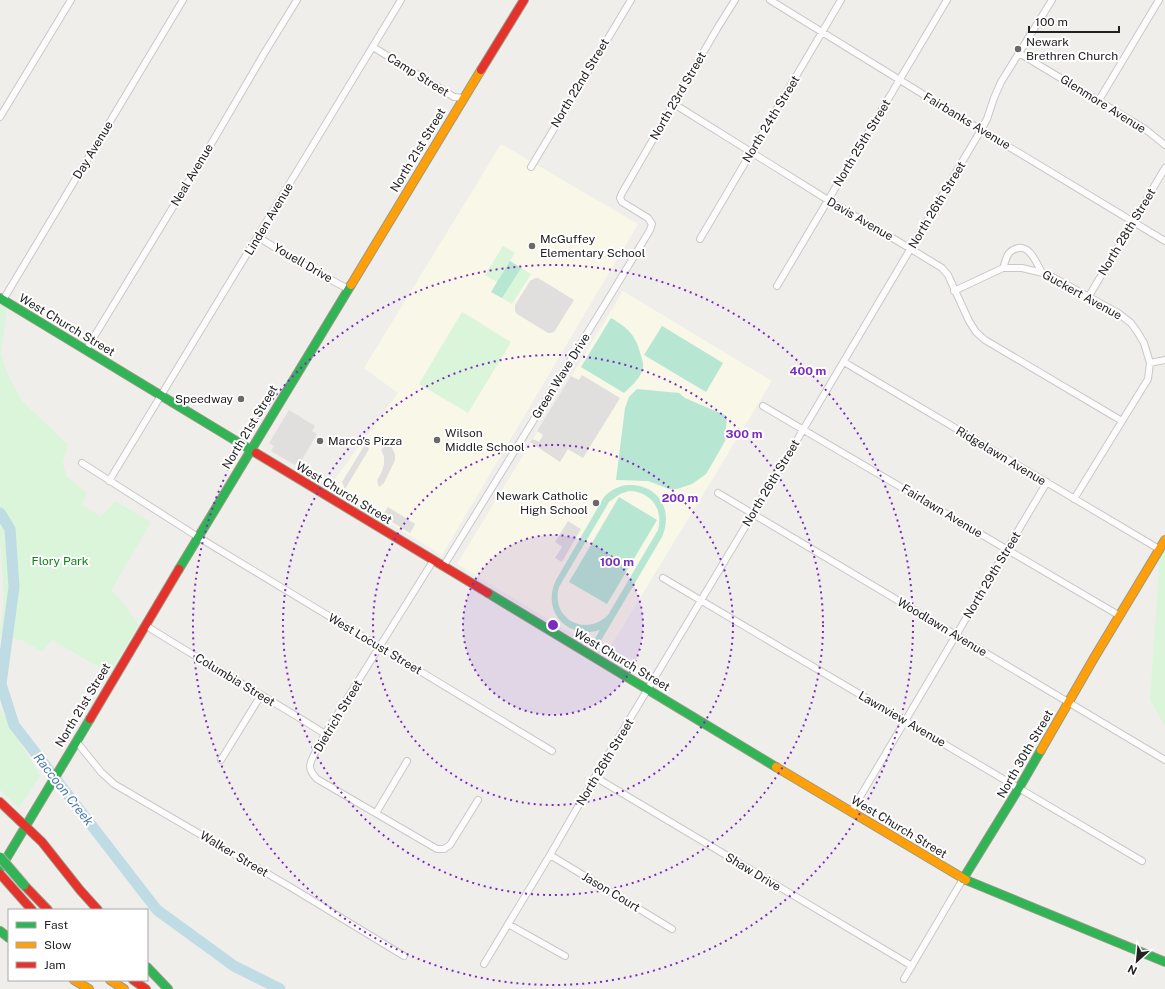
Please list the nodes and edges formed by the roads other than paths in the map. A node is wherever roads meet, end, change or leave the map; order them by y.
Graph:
1 (71, 0) edge
2 (183, 0) edge
3 (297, 0) edge
4 (401, 0) edge
5 (524, 0) edge
6 (630, 0) edge
7 (735, 0) edge
8 (770, 0) edge
9 (842, 0) edge
10 (946, 0) edge
11 (1052, 0) edge
12 (1159, 0) edge
13 (822, 32) junction
14 (373, 47) junction
15 (1019, 53) junction
16 (899, 80) junction
17 (464, 98) junction
18 (1099, 100) junction
19 (674, 104) junction
20 (0, 117) edge
21 (982, 130) junction
22 (1165, 145) edge
23 (751, 152) junction
24 (530, 167) dead end
25 (1165, 168) edge
26 (828, 200) junction
27 (1134, 222) junction
28 (652, 224) joint
29 (258, 237) junction
30 (700, 239) dead end
31 (1165, 241) edge
32 (911, 249) junction
33 (1004, 268) junction
34 (1041, 271) junction
35 (778, 286) dead end
36 (348, 289) junction
37 (954, 291) junction
38 (1089, 296) junction
39 (2, 299) edge
40 (86, 350) junction
41 (1165, 360) edge
42 (844, 362) junction
43 (1150, 363) junction
44 (161, 396) junction
45 (763, 406) dead end
46 (1122, 421) junction
47 (803, 429) junction
48 (250, 450) junction
49 (82, 463) dead end
50 (109, 481) junction
51 (1047, 482) junction
52 (718, 493) dead end
53 (1074, 499) junction
54 (753, 514) junction
55 (198, 537) junction
56 (1165, 540) edge
57 (1007, 549) junction
58 (1159, 549) junction
59 (433, 561) junction
60 (443, 567) junction
61 (663, 578) dead end
62 (701, 601) junction
63 (1120, 616) junction
64 (145, 625) junction
65 (956, 635) junction
66 (380, 647) junction
67 (648, 690) junction
68 (261, 695) junction
69 (1068, 702) junction
70 (905, 721) junction
71 (325, 734) junction
72 (76, 741) junction
73 (552, 751) dead end
74 (221, 760) dead end
75 (1165, 760) edge
76 (407, 761) dead end
77 (595, 777) junction
78 (1019, 788) junction
79 (478, 800) dead end
80 (0, 802) edge
81 (376, 812) junction
82 (850, 812) junction
83 (26, 825) junction
84 (550, 855) junction
85 (0, 857) edge
86 (1142, 861) dead end
87 (0, 869) edge
88 (0, 874) edge
89 (963, 879) junction
90 (31, 909) edge
91 (47, 909) edge
92 (97, 909) edge
93 (508, 924) junction
94 (672, 929) dead end
95 (0, 931) edge
96 (8, 937) edge
97 (404, 956) dead end
98 (565, 956) dead end
99 (1165, 962) edge
100 (484, 964) dead end
101 (912, 966) junction
102 (148, 968) edge
103 (904, 979) dead end
104 (76, 981) edge
105 (112, 981) edge
106 (134, 981) edge
107 (89, 989) edge
108 (124, 989) edge
109 (146, 989) edge
110 (168, 989) edge

1 - 20 street
2 - 39 street, Day Avenue
3 - 40 street, Neal Avenue
4 - 14 street, Linden Avenue
5 - 17 main road, North 21st Street
6 - 24 street, North 22nd Street
7 - 19 street, North 23rd Street
8 - 13 street, Fairbanks Avenue
9 - 13 street, North 24th Street
10 - 16 street, North 25th Street
11 - 15 street, North 26th Street
12 - 18 street
13 - 16 street, Fairbanks Avenue
13 - 23 street, North 24th Street
14 - 17 street, Camp Street
14 - 29 street, Linden Avenue
15 - 18 street, Glenmore Avenue
15 - 21 street, North 26th Street
16 - 21 street, Fairbanks Avenue
16 - 26 street, North 25th Street
17 - 36 main road, North 21st Street
18 - 22 street, Glenmore Avenue
19 - 23 street, Davis Avenue
19 - 28 street, North 23rd Street
21 - 27 street, Fairbanks Avenue
21 - 32 street, North 26th Street
23 - 26 street, Davis Avenue
23 - 30 street, North 24th Street
25 - 27 street, North 28th Street
26 - 32 street, Davis Avenue
26 - 35 street, North 25th Street
27 - 31 street, Fairbanks Avenue
27 - 38 street, North 28th Street
28 - 60 street, Green Wave Drive
29 - 36 street, Youell Drive
29 - 44 street, Linden Avenue
32 - 37 street, Davis Avenue
32 - 42 street, North 26th Street
33 - 34 street, Guckert Avenue
33 - 34 street
33 - 37 street, Guckert Avenue
34 - 38 street, Guckert Avenue
36 - 48 main road, North 21st Street
37 - 46 street, Davis Avenue
38 - 43 street, Guckert Avenue
39 - 40 main road, West Church Street
40 - 44 main road, West Church Street
41 - 43 street
42 - 47 street, North 26th Street
42 - 51 street, Ridgelawn Avenue
43 - 46 street
44 - 48 main road, West Church Street
44 - 50 street, Linden Avenue
45 - 47 street, Fairlawn Avenue
46 - 53 street
47 - 54 street, North 26th Street
47 - 57 street, Fairlawn Avenue
48 - 55 main road, North 21st Street
48 - 59 main road, West Church Street
49 - 50 street, West Locust Street
50 - 55 street, West Locust Street
51 - 53 street, Ridgelawn Avenue
51 - 57 street, North 29th Street
52 - 54 street, Woodlawn Avenue
53 - 58 street, Ridgelawn Avenue
54 - 62 street, North 26th Street
54 - 65 street, Woodlawn Avenue
55 - 64 main road, North 21st Street
55 - 66 street, West Locust Street
56 - 58 main road, North 30th Street
57 - 63 street, Fairlawn Avenue
57 - 65 street, North 29th Street
58 - 63 main road, North 30th Street
59 - 60 main road, West Church Street
59 - 66 street, Dietrich Street
60 - 67 main road, West Church Street
61 - 62 street, Lawnview Avenue
62 - 67 street, North 26th Street
62 - 70 street, Lawnview Avenue
63 - 69 main road, North 30th Street
64 - 68 street, Columbia Street
64 - 72 main road, North 21st Street
65 - 69 street, Woodlawn Avenue
65 - 70 street, North 29th Street
66 - 71 street, Dietrich Street
66 - 73 street, West Locust Street
67 - 77 street, North 26th Street
67 - 82 main road, West Church Street
68 - 71 street, Columbia Street
68 - 74 street
69 - 75 street, Woodlawn Avenue
69 - 78 main road, North 30th Street
70 - 78 street, Lawnview Avenue
70 - 82 street, North 29th Street
71 - 81 street, Dietrich Street
72 - 83 main road, North 21st Street
72 - 97 street, Walker Street
76 - 81 street
77 - 84 street, North 26th Street
77 - 101 street, Shaw Drive
78 - 86 street, Lawnview Avenue
78 - 89 main road, North 30th Street
79 - 81 street, Dietrich Street
80 - 83 main road
82 - 89 main road, West Church Street
83 - 87 main road, North 21st Street
83 - 92 main road
84 - 93 street, North 26th Street
84 - 94 street, Jason Court
85 - 91 main road, bridge
88 - 90 main road
89 - 99 main road, West Church Street
89 - 101 street, North 30th Street
93 - 98 street
93 - 100 street, North 26th Street
95 - 96 main road
101 - 103 street, North 30th Street
102 - 110 main road
104 - 107 main road
105 - 108 main road
106 - 109 main road

